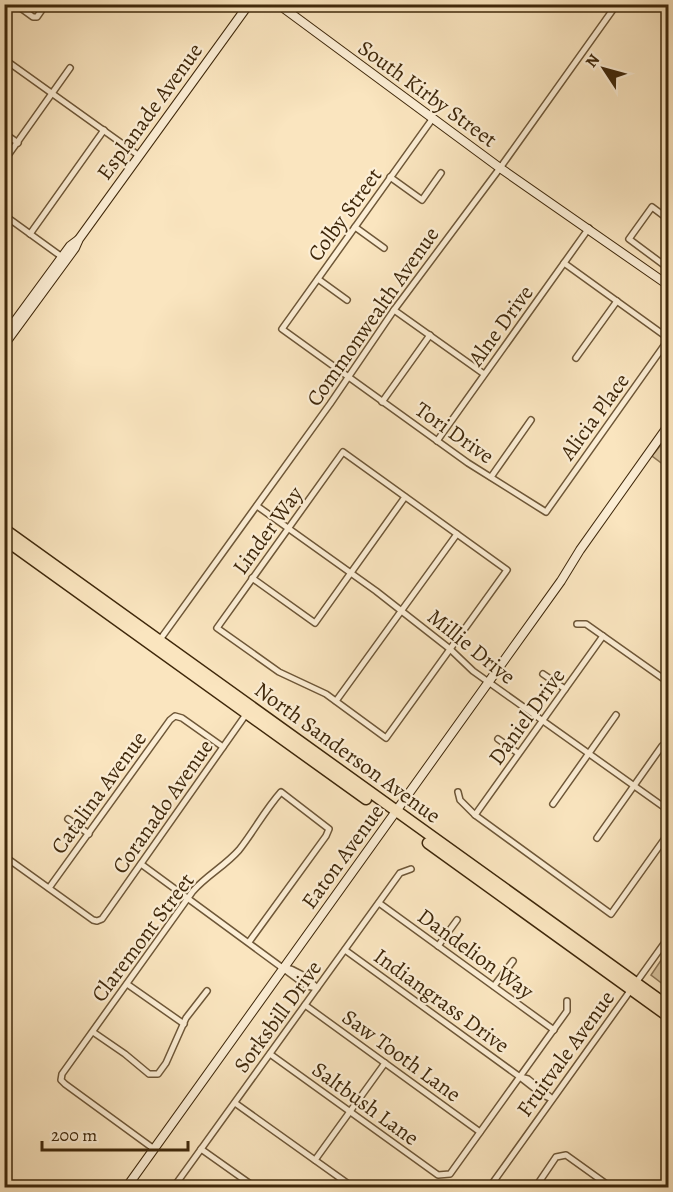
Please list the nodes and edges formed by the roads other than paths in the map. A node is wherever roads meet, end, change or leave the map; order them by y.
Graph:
1 (15, 4) edge
2 (45, 4) edge
3 (249, 4) edge
4 (278, 4) edge
5 (617, 4) edge
6 (4, 59) edge
7 (70, 68) dead end
8 (52, 93) junction
9 (433, 118) junction
10 (104, 130) junction
11 (4, 133) edge
12 (18, 143) junction
13 (138, 155) junction
14 (4, 162) edge
15 (500, 168) junction
16 (441, 173) dead end
17 (390, 177) junction
18 (4, 215) edge
19 (669, 219) edge
20 (355, 227) junction
21 (589, 228) junction
22 (30, 234) junction
23 (79, 239) junction
24 (384, 248) dead end
25 (62, 257) junction
26 (564, 263) junction
27 (669, 268) edge
28 (318, 279) junction
29 (669, 285) edge
30 (347, 300) dead end
31 (617, 301) junction
32 (394, 310) junction
33 (282, 329) joint
34 (430, 335) junction
35 (4, 336) edge
36 (669, 339) edge
37 (4, 345) edge
38 (576, 358) dead end
39 (484, 374) junction
40 (347, 376) junction
41 (382, 402) junction
42 (531, 420) dead end
43 (669, 426) edge
44 (437, 441) junction
45 (491, 477) junction
46 (405, 497) junction
47 (257, 506) junction
48 (546, 512) joint
49 (289, 528) junction
50 (4, 529) edge
51 (457, 534) junction
52 (4, 539) edge
53 (351, 573) junction
54 (252, 578) junction
55 (401, 611) junction
56 (577, 624) dead end
57 (603, 636) junction
58 (157, 644) junction
59 (450, 649) junction
60 (543, 674) dead end
61 (489, 682) junction
62 (669, 682) edge
63 (565, 689) junction
64 (336, 701) junction
65 (250, 710) junction
66 (615, 715) dead end
67 (542, 721) junction
68 (498, 739) dead end
69 (662, 746) dead end
70 (223, 747) junction
71 (518, 753) junction
72 (588, 754) junction
73 (635, 786) junction
74 (458, 792) dead end
75 (553, 804) dead end
76 (669, 810) edge
77 (394, 814) junction
78 (475, 814) junction
79 (68, 819) dead end
80 (89, 834) junction
81 (669, 834) edge
82 (597, 838) dead end
83 (4, 856) edge
84 (141, 864) junction
85 (411, 868) dead end
86 (49, 888) junction
87 (188, 898) junction
88 (379, 903) junction
89 (458, 920) dead end
90 (669, 938) edge
91 (249, 942) junction
92 (438, 946) junction
93 (345, 950) junction
94 (513, 961) dead end
95 (284, 967) junction
96 (127, 984) junction
97 (494, 986) junction
98 (633, 986) junction
99 (317, 988) junction
100 (207, 990) dead end
101 (567, 1001) dead end
102 (305, 1005) junction
103 (669, 1006) edge
104 (669, 1016) edge
105 (184, 1024) junction
106 (554, 1030) junction
107 (93, 1032) junction
108 (270, 1054) junction
109 (385, 1063) junction
110 (520, 1077) junction
111 (552, 1099) junction
112 (235, 1103) junction
113 (350, 1112) junction
114 (480, 1132) junction
115 (154, 1149) junction
116 (201, 1149) junction
117 (315, 1160) junction
118 (126, 1188) edge
119 (173, 1188) edge
120 (256, 1188) edge
121 (354, 1188) edge
122 (489, 1188) edge
123 (535, 1188) edge
124 (612, 1188) edge

1 - 2 street
3 - 13 street, Esplanade Avenue
4 - 9 street, South Kirby Street
5 - 15 street, Commonwealth Avenue
6 - 8 street
7 - 8 street
8 - 10 street
8 - 12 street
9 - 15 street, South Kirby Street
9 - 17 street, Colby Street
10 - 13 street
10 - 22 street
11 - 12 street
12 - 14 street
13 - 23 street, Esplanade Avenue
15 - 21 street, South Kirby Street
15 - 32 street, Commonwealth Avenue
16 - 17 street
17 - 20 street, Colby Street
18 - 22 street
19 - 27 street
20 - 24 street
20 - 28 street, Colby Street
21 - 26 street, Alne Drive
21 - 29 street, South Kirby Street
22 - 25 street
23 - 25 street, Esplanade Avenue
23 - 37 street, Esplanade Avenue
25 - 35 street, Esplanade Avenue
26 - 31 street
26 - 39 street, Alne Drive
28 - 30 street
28 - 33 street, Colby Street
31 - 36 street
31 - 38 street
32 - 34 street
32 - 40 street, Commonwealth Avenue
33 - 40 street, Tori Drive
34 - 39 street
34 - 41 street
36 - 48 street, Alicia Place
39 - 44 street, Alne Drive
40 - 41 street, Tori Drive
40 - 47 street, Commonwealth Avenue
41 - 44 street, Tori Drive
42 - 45 street
43 - 61 street, Eaton Avenue
44 - 45 street, Tori Drive
45 - 48 street, Tori Drive
46 - 49 street, Linder Way
46 - 51 street
46 - 53 street
47 - 49 street, Millie Drive
47 - 58 street, Commonwealth Avenue
49 - 53 street, Millie Drive
49 - 54 street, Linder Way
50 - 58 highway, North Sanderson Avenue
51 - 55 street
51 - 59 street
52 - 58 highway, North Sanderson Avenue
53 - 54 street
53 - 55 street, Millie Drive
54 - 64 street, Linder Way
55 - 59 street, Millie Drive
55 - 64 street
56 - 57 street
57 - 62 street
57 - 63 street, Daniel Drive
58 - 65 highway, North Sanderson Avenue
59 - 61 street, Millie Drive
59 - 64 street
60 - 63 street
61 - 67 street, Millie Drive
61 - 77 street, Eaton Avenue
63 - 67 street, Daniel Drive
65 - 70 street, Coranado Avenue
65 - 77 highway, North Sanderson Avenue
66 - 72 street
67 - 71 street, Daniel Drive
67 - 72 street, Millie Drive
68 - 71 street
69 - 73 street
70 - 80 street, Catalina Avenue
70 - 84 street, Coranado Avenue
71 - 78 street, Daniel Drive
72 - 73 street, Millie Drive
72 - 75 street
73 - 76 street, Millie Drive
73 - 82 street
74 - 78 street
77 - 95 street, Eaton Avenue
77 - 98 highway, North Sanderson Avenue
78 - 81 street
79 - 80 street
80 - 86 street, Catalina Avenue
83 - 86 street
84 - 86 street, Coranado Avenue
84 - 87 street
85 - 88 street, Sorksbill Drive
87 - 91 street
87 - 91 street, Claremont Street
87 - 96 street, Claremont Street
88 - 92 street, Dandelion Way
88 - 93 street, Sorksbill Drive
89 - 92 street
90 - 98 street, Fruitvale Avenue
91 - 95 street
92 - 97 street, Dandelion Way
93 - 99 street, Sorksbill Drive
93 - 110 street, Indiangrass Drive
94 - 97 street
95 - 99 street
95 - 115 street, Eaton Avenue
96 - 105 street
96 - 107 street, Claremont Street
97 - 106 street, Dandelion Way
98 - 103 highway, North Sanderson Avenue
98 - 104 highway, North Sanderson Avenue
98 - 111 street, Fruitvale Avenue
99 - 102 street, Sorksbill Drive
100 - 105 street
101 - 106 street
102 - 108 street, Sorksbill Drive
102 - 109 street, Saw Tooth Lane
105 - 107 street
106 - 110 street
107 - 115 street, Claremont Street
108 - 112 street, Sorksbill Drive
108 - 113 street, Saltbush Lane
109 - 113 street
109 - 114 street, Saw Tooth Lane
110 - 111 street, Indiangrass Drive
110 - 114 street
111 - 122 street, Fruitvale Avenue
112 - 116 street, Sorksbill Drive
112 - 117 street
113 - 114 street, Saltbush Lane
113 - 117 street
115 - 118 street, Eaton Avenue
116 - 119 street, Sorksbill Drive
116 - 120 street
117 - 121 street
123 - 124 street

